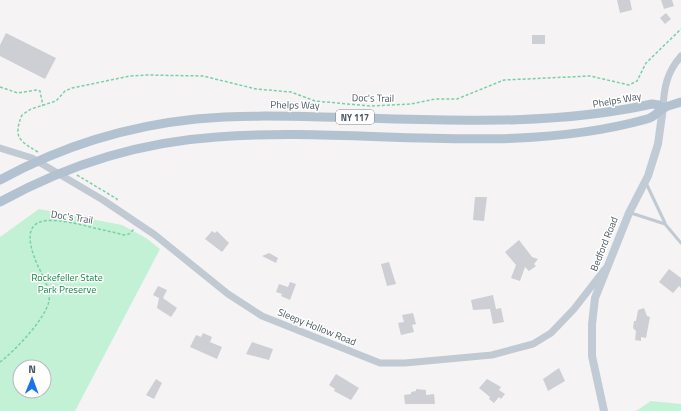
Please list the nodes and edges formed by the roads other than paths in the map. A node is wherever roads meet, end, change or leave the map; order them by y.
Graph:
1 (681, 56) edge
2 (681, 102) edge
3 (663, 108) junction
4 (0, 148) edge
5 (0, 180) edge
6 (645, 182) junction
7 (0, 202) edge
8 (629, 213) junction
9 (665, 224) junction
10 (681, 243) edge
11 (606, 267) junction
12 (604, 411) edge

1 - 3 street
2 - 3 main road, NY 117
3 - 5 main road, Phelps Way / NY 117
3 - 6 main road, Bedford Road
3 - 7 main road, NY 117
4 - 11 street, Sleepy Hollow Road
6 - 8 main road, Bedford Road
6 - 9 lane
8 - 9 lane
8 - 11 main road, Bedford Road
9 - 10 lane
11 - 12 main road, Bedford Road

